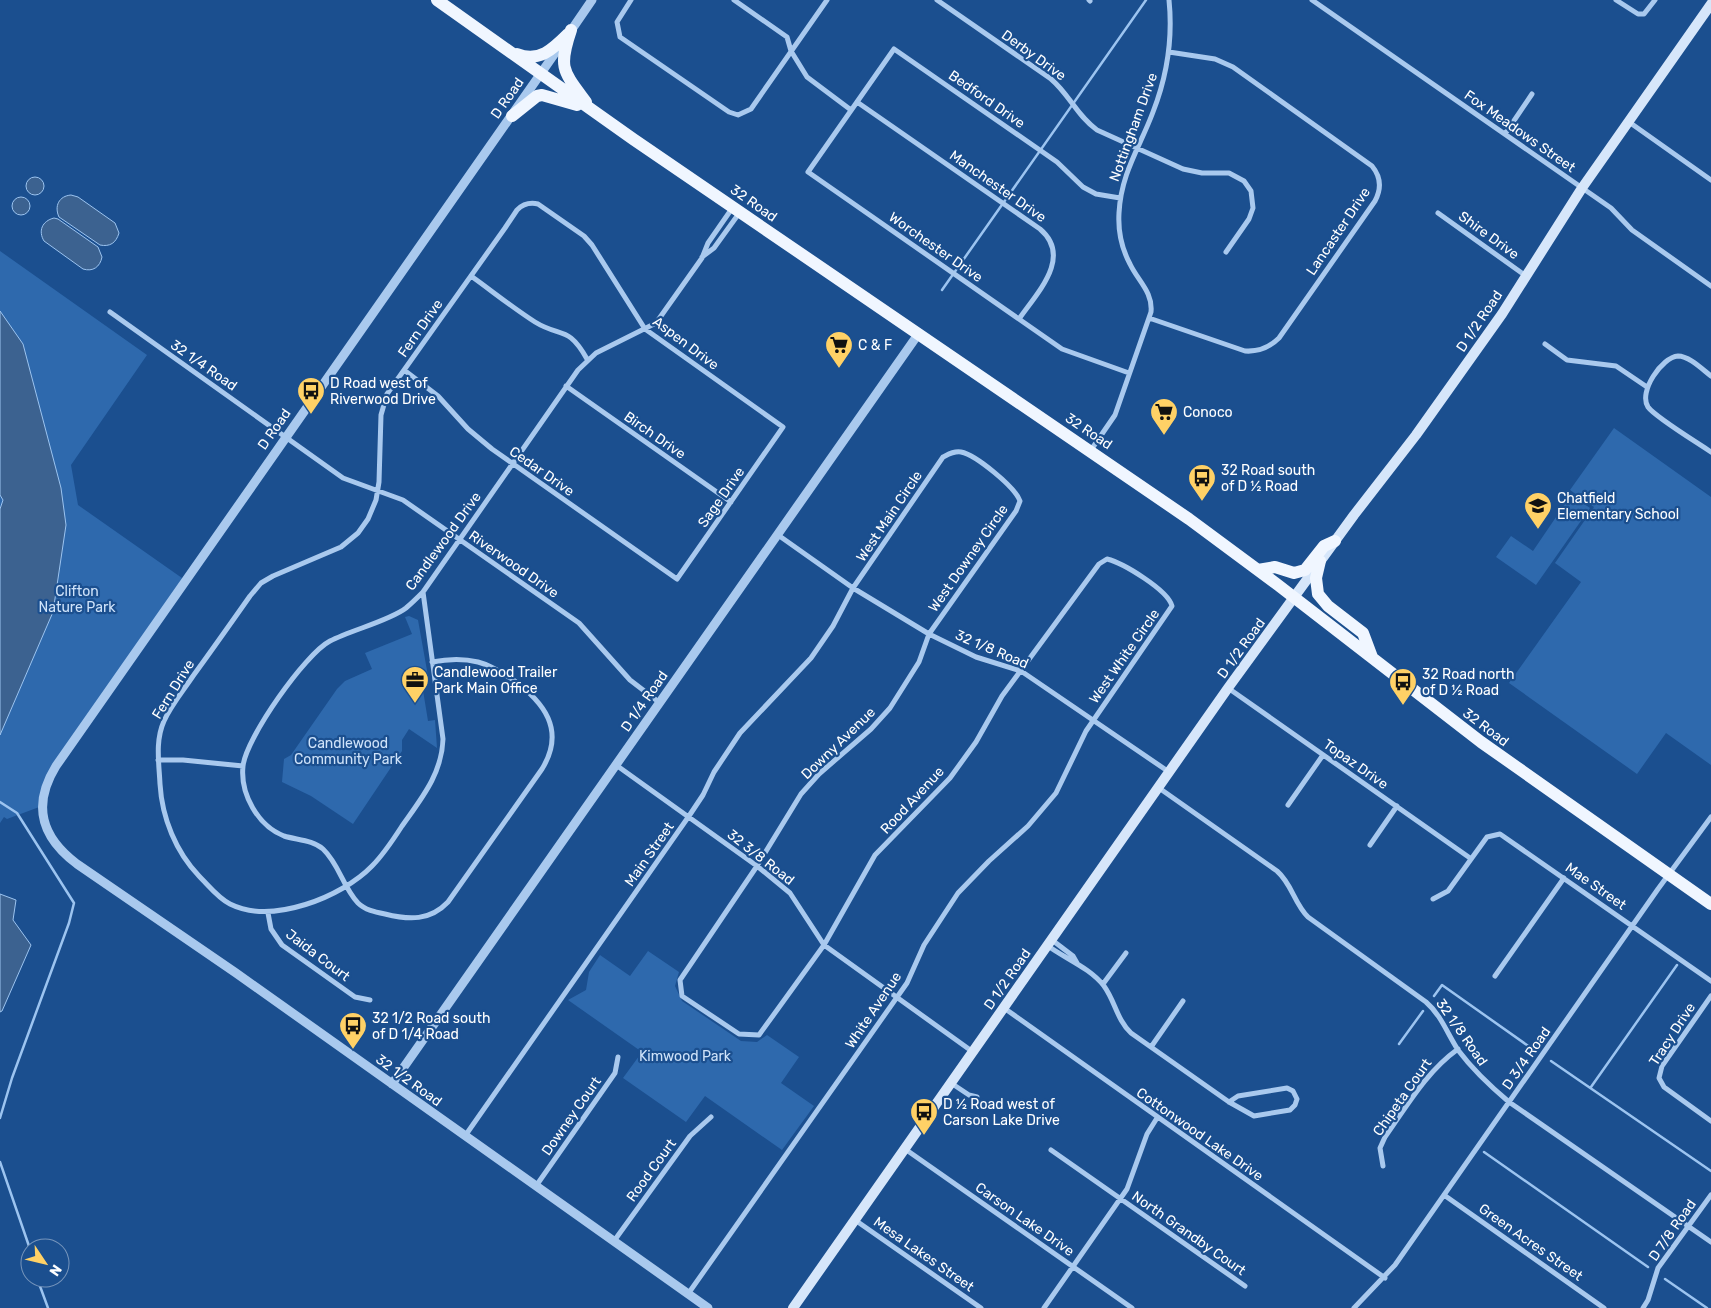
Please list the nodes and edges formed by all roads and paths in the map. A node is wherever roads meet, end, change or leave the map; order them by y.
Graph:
1 (437, 0) edge
2 (592, 0) edge
3 (631, 0) edge
4 (734, 0) edge
5 (937, 0) edge
6 (1169, 0) edge
7 (1312, 0) edge
8 (1616, 0) edge
9 (1655, 0) edge
10 (826, 1) edge
11 (1711, 4) edge
12 (571, 30) junction
13 (504, 48) junction
14 (791, 51) junction
15 (1169, 52) junction
16 (541, 74) junction
17 (1532, 94) dead end
18 (857, 102) junction
19 (851, 110) junction
20 (593, 111) junction
21 (512, 116) junction
22 (1628, 122) junction
23 (1505, 134) junction
24 (1135, 148) junction
25 (1711, 180) edge
26 (1582, 188) junction
27 (1120, 198) junction
28 (529, 203) joint
29 (736, 209) junction
30 (1438, 213) dead end
31 (1226, 252) dead end
32 (702, 258) junction
33 (471, 276) junction
34 (1526, 276) junction
35 (1711, 286) edge
36 (110, 312) dead end
37 (1150, 318) junction
38 (1019, 319) junction
39 (645, 330) junction
40 (919, 333) junction
41 (1545, 344) dead end
42 (587, 359) junction
43 (404, 370) junction
44 (1129, 373) junction
45 (1711, 376) edge
46 (566, 386) junction
47 (1646, 387) junction
48 (783, 427) joint
49 (285, 438) junction
50 (1091, 450) junction
51 (1711, 452) edge
52 (943, 457) joint
53 (512, 464) junction
54 (377, 491) junction
55 (731, 502) junction
56 (778, 535) junction
57 (459, 539) junction
58 (1336, 541) junction
59 (1320, 561) junction
60 (1258, 570) junction
61 (677, 579) joint
62 (853, 588) junction
63 (423, 592) junction
64 (1294, 597) junction
65 (1172, 606) joint
66 (929, 634) junction
67 (1372, 657) junction
68 (432, 662) junction
69 (1020, 671) junction
70 (1228, 688) junction
71 (660, 703) junction
72 (1093, 719) junction
73 (1323, 755) junction
74 (158, 760) junction
75 (616, 765) junction
76 (242, 766) junction
77 (1170, 772) junction
78 (1159, 788) junction
79 (1288, 805) dead end
80 (42, 806) joint
81 (1397, 806) junction
82 (689, 816) junction
83 (1711, 817) edge
84 (1370, 845) dead end
85 (1470, 858) junction
86 (757, 866) junction
87 (1668, 875) junction
88 (1564, 878) junction
89 (344, 886) junction
90 (1433, 899) dead end
91 (1711, 904) edge
92 (268, 913) junction
93 (1633, 925) junction
94 (1050, 943) junction
95 (824, 945) junction
96 (1126, 953) dead end
97 (1495, 976) dead end
98 (1711, 981) edge
99 (1102, 984) junction
100 (1711, 996) edge
101 (896, 998) junction
102 (370, 1000) dead end
103 (1183, 1002) dead end
104 (1004, 1008) junction
105 (759, 1035) joint
106 (1151, 1047) junction
107 (1458, 1049) junction
108 (973, 1052) junction
109 (618, 1056) dead end
110 (951, 1082) junction
111 (392, 1084) junction
112 (976, 1097) dead end
113 (1229, 1102) junction
114 (1509, 1102) junction
115 (711, 1117) dead end
116 (1157, 1118) junction
117 (1711, 1121) edge
118 (465, 1137) junction
119 (904, 1149) junction
120 (1051, 1150) dead end
121 (1383, 1166) dead end
122 (536, 1186) junction
123 (1444, 1195) junction
124 (1711, 1195) edge
125 (1121, 1199) junction
126 (855, 1219) junction
127 (1688, 1225) junction
128 (614, 1241) junction
129 (1711, 1242) edge
130 (1073, 1267) junction
131 (1385, 1278) junction
132 (1244, 1286) dead end
133 (688, 1294) junction
134 (708, 1308) edge
135 (793, 1308) edge
136 (981, 1308) edge
137 (1044, 1308) edge
138 (1132, 1308) edge
139 (1354, 1308) edge
140 (1604, 1308) edge
141 (1643, 1308) edge

1 - 13 main road, 32 Road
2 - 12 street, D Road
3 - 14 street
4 - 14 street
5 - 24 street, Derby Drive
6 - 15 street, Nottingham Drive
7 - 23 street, Fox Meadows Street
8 - 9 street
10 - 14 street
11 - 22 main road, D 1/2 Road
12 - 13 main road
12 - 16 street, D Road
12 - 20 main road
13 - 16 main road, 32 Road
14 - 19 street
15 - 24 street, Nottingham Drive
15 - 37 street, Lancaster Drive
16 - 20 main road, 32 Road
16 - 21 street, D Road
17 - 23 street
18 - 19 street, Worchester Drive
18 - 27 street, Bedford Drive
18 - 38 street, Manchester Drive
19 - 38 street, Worchester Drive
20 - 21 main road
20 - 29 main road, 32 Road
21 - 49 street, D Road
22 - 25 street
22 - 26 main road, D 1/2 Road
23 - 26 street, Fox Meadows Street
24 - 27 street, Nottingham Drive
24 - 31 street, Derby Drive
26 - 34 main road, D 1/2 Road
26 - 35 street, Fox Meadows Street
27 - 37 street, Nottingham Drive
28 - 33 street, Fern Drive
28 - 39 street, Aspen Drive
29 - 32 street, Candlewood Drive
29 - 32 street, Candlewood Drive
29 - 40 main road, 32 Road
30 - 34 street, Shire Drive
32 - 39 street, Candlewood Drive
33 - 42 street
33 - 43 street, Fern Drive
34 - 58 main road, D 1/2 Road
36 - 49 street, 32 1/4 Road
37 - 44 street, Nottingham Drive
38 - 44 street, Worchester Drive
39 - 42 street, Candlewood Drive
39 - 48 street, Aspen Drive
40 - 50 main road, 32 Road
40 - 56 street, D 1/4 Road
41 - 47 street
42 - 46 street, Candlewood Drive
43 - 53 street, Cedar Drive
43 - 54 street, Fern Drive
44 - 50 street, Nottingham Drive
45 - 47 street
46 - 53 street, Candlewood Drive
46 - 55 street, Birch Drive
47 - 51 street
48 - 55 street, Sage Drive
49 - 54 street, Riverwood Drive
49 - 80 street, D Road
50 - 60 main road, 32 Road
52 - 62 street, West Main Circle
52 - 66 street, West Downey Circle
53 - 57 street, Candlewood Drive
53 - 61 street, Cedar Drive
54 - 57 street, Riverwood Drive
54 - 74 street, Fern Drive
55 - 61 street, Sage Drive
56 - 62 street, 32 1/8 Road
56 - 71 street, D 1/4 Road
57 - 63 street, Candlewood Drive
57 - 71 street, Riverwood Drive
58 - 59 main road, D 1/2 Road
58 - 60 main road
59 - 64 main road, D 1/2 Road
59 - 67 main road
60 - 64 main road, 32 Road
62 - 66 street, 32 1/8 Road
62 - 82 street, Main Street
63 - 68 street, Fern Drive
63 - 76 street, Candlewood Drive
64 - 67 main road, 32 Road
64 - 70 main road, D 1/2 Road
65 - 69 street, Rood Avenue
65 - 72 street, West White Circle
66 - 69 street, 32 1/8 Road
66 - 86 street, Downy Avenue
67 - 87 main road, 32 Road
68 - 89 street, Fern Drive
68 - 89 street
69 - 72 street, 32 1/8 Road
69 - 95 street, Rood Avenue
70 - 73 street, Topaz Drive
70 - 77 main road, D 1/2 Road
71 - 75 street, D 1/4 Road
72 - 77 street, 32 1/8 Road
72 - 101 street, White Avenue
73 - 79 street
73 - 81 street, Topaz Drive
74 - 76 street
74 - 92 street, Fern Drive
75 - 82 street, 32 3/8 Road
75 - 111 street, D 1/4 Road
76 - 89 street
77 - 78 main road, D 1/2 Road
78 - 94 main road, D 1/2 Road
78 - 107 street, 32 1/8 Road
80 - 111 street, 32 1/2 Road
81 - 84 street
81 - 85 street, Topaz Drive
82 - 86 street, 32 3/8 Road
82 - 118 street, Main Street
83 - 87 street, D 3/4 Road
85 - 88 street, Mae Street
85 - 90 street, Mae Street
86 - 95 street, 32 3/8 Road
86 - 105 street, Downy Avenue
87 - 91 main road, 32 Road
87 - 93 street, D 3/4 Road
88 - 93 street, Mae Street
88 - 97 street
89 - 92 street, Fern Drive
92 - 102 street, Jaida Court
93 - 98 street, Mae Street
93 - 114 street, D 3/4 Road
94 - 99 street
94 - 104 main road, D 1/2 Road
95 - 101 street, 32 3/8 Road
95 - 105 street, Rood Avenue
96 - 99 street
99 - 106 street
100 - 117 street, Tracy Drive
101 - 108 street, 32 3/8 Road
101 - 133 street, White Avenue
103 - 106 street
104 - 108 main road, D 1/2 Road
104 - 116 street, Cottonwood Lake Drive
106 - 113 street
107 - 114 street, 32 1/8 Road
107 - 121 street, Chipeta Court
108 - 110 main road, D 1/2 Road
109 - 122 street, Downey Court
110 - 112 street
110 - 119 main road, D 1/2 Road
111 - 118 street, 32 1/2 Road
113 - 113 street
114 - 123 street, D 3/4 Road
114 - 127 street, 32 1/8 Road
115 - 128 street, Rood Court
116 - 125 street
116 - 131 street, Cottonwood Lake Drive
118 - 122 street, 32 1/2 Road
119 - 126 main road, D 1/2 Road
119 - 130 street, Carson Lake Drive
120 - 125 street, North Grandby Court
122 - 128 street, 32 1/2 Road
123 - 131 street, D 3/4 Road
123 - 140 street, Green Acres Street
124 - 127 street, D 7/8 Road
125 - 130 street
125 - 132 street, North Grandby Court
126 - 135 main road, D 1/2 Road
126 - 136 street, Mesa Lakes Street
127 - 129 street, 32 1/8 Road
127 - 141 street, D 7/8 Road
128 - 133 street, 32 1/2 Road
130 - 137 street
130 - 138 street, Carson Lake Drive
131 - 139 street, D 3/4 Road
133 - 134 street, 32 1/2 Road

